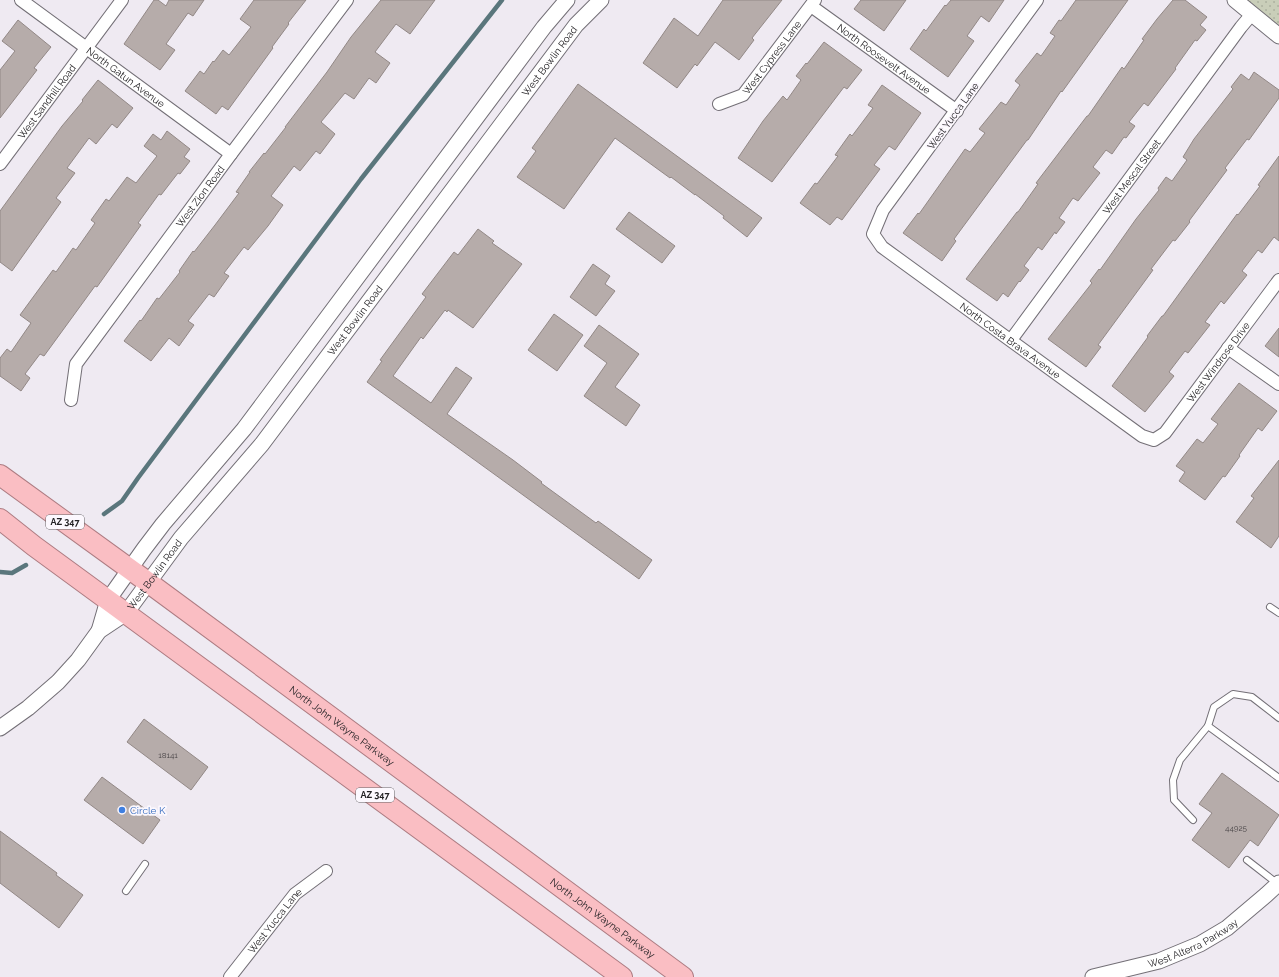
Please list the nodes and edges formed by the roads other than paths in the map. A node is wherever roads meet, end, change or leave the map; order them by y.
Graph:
1 (21, 0) edge
2 (122, 0) edge
3 (347, 0) edge
4 (567, 0) edge
5 (601, 0) edge
6 (1037, 0) edge
7 (1235, 0) edge
8 (813, 3) edge
9 (1252, 14) junction
10 (1279, 36) edge
11 (86, 48) junction
12 (719, 104) dead end
13 (956, 111) junction
14 (231, 154) junction
15 (0, 164) edge
16 (873, 234) joint
17 (1279, 280) edge
18 (1011, 340) junction
19 (1228, 348) junction
20 (1279, 384) edge
21 (71, 400) dead end
22 (1154, 440) joint
23 (0, 475) edge
24 (0, 519) edge
25 (130, 569) junction
26 (149, 583) junction
27 (108, 600) junction
28 (1270, 607) dead end
29 (126, 613) junction
30 (1279, 613) edge
31 (99, 631) junction
32 (1279, 718) edge
33 (1208, 726) junction
34 (0, 728) edge
35 (1279, 778) edge
36 (1193, 820) dead end
37 (1246, 860) dead end
38 (145, 864) dead end
39 (326, 872) dead end
40 (1279, 884) edge
41 (126, 891) dead end
42 (230, 977) edge
43 (622, 977) edge
44 (684, 977) edge
45 (1093, 977) edge

1 - 11 street, North Gatun Avenue
2 - 11 street, West Sandhill Road
3 - 14 street, West Zion Road
4 - 25 street, West Bowlin Road
5 - 26 street, West Bowlin Road
6 - 13 street, West Yucca Lane
7 - 9 street
8 - 12 street, West Cypress Lane
8 - 13 street, North Roosevelt Avenue
9 - 10 street
9 - 18 street, West Mescal Street
11 - 14 street, North Gatun Avenue
11 - 15 street, West Sandhill Road
13 - 16 street, West Yucca Lane
14 - 21 street, West Zion Road
16 - 18 street, North Costa Brava Avenue
17 - 19 street, West Windrose Drive
18 - 22 street, North Costa Brava Avenue
19 - 20 street
19 - 22 street, West Windrose Drive
23 - 25 highway, North John Wayne Parkway / AZ 347
24 - 27 highway, AZ 347
25 - 26 highway, North John Wayne Parkway / AZ 347
25 - 27 street, West Bowlin Road
26 - 29 street, West Bowlin Road
26 - 44 highway, North John Wayne Parkway / AZ 347
27 - 29 highway, AZ 347
27 - 31 street, West Bowlin Road
28 - 30 lane
29 - 31 street, West Bowlin Road
29 - 43 highway, AZ 347
31 - 34 street, West Bowlin Road
32 - 33 lane
33 - 35 lane
33 - 36 lane
37 - 40 lane
38 - 41 lane
39 - 42 street, West Yucca Lane
40 - 45 street, West Alterra Parkway

